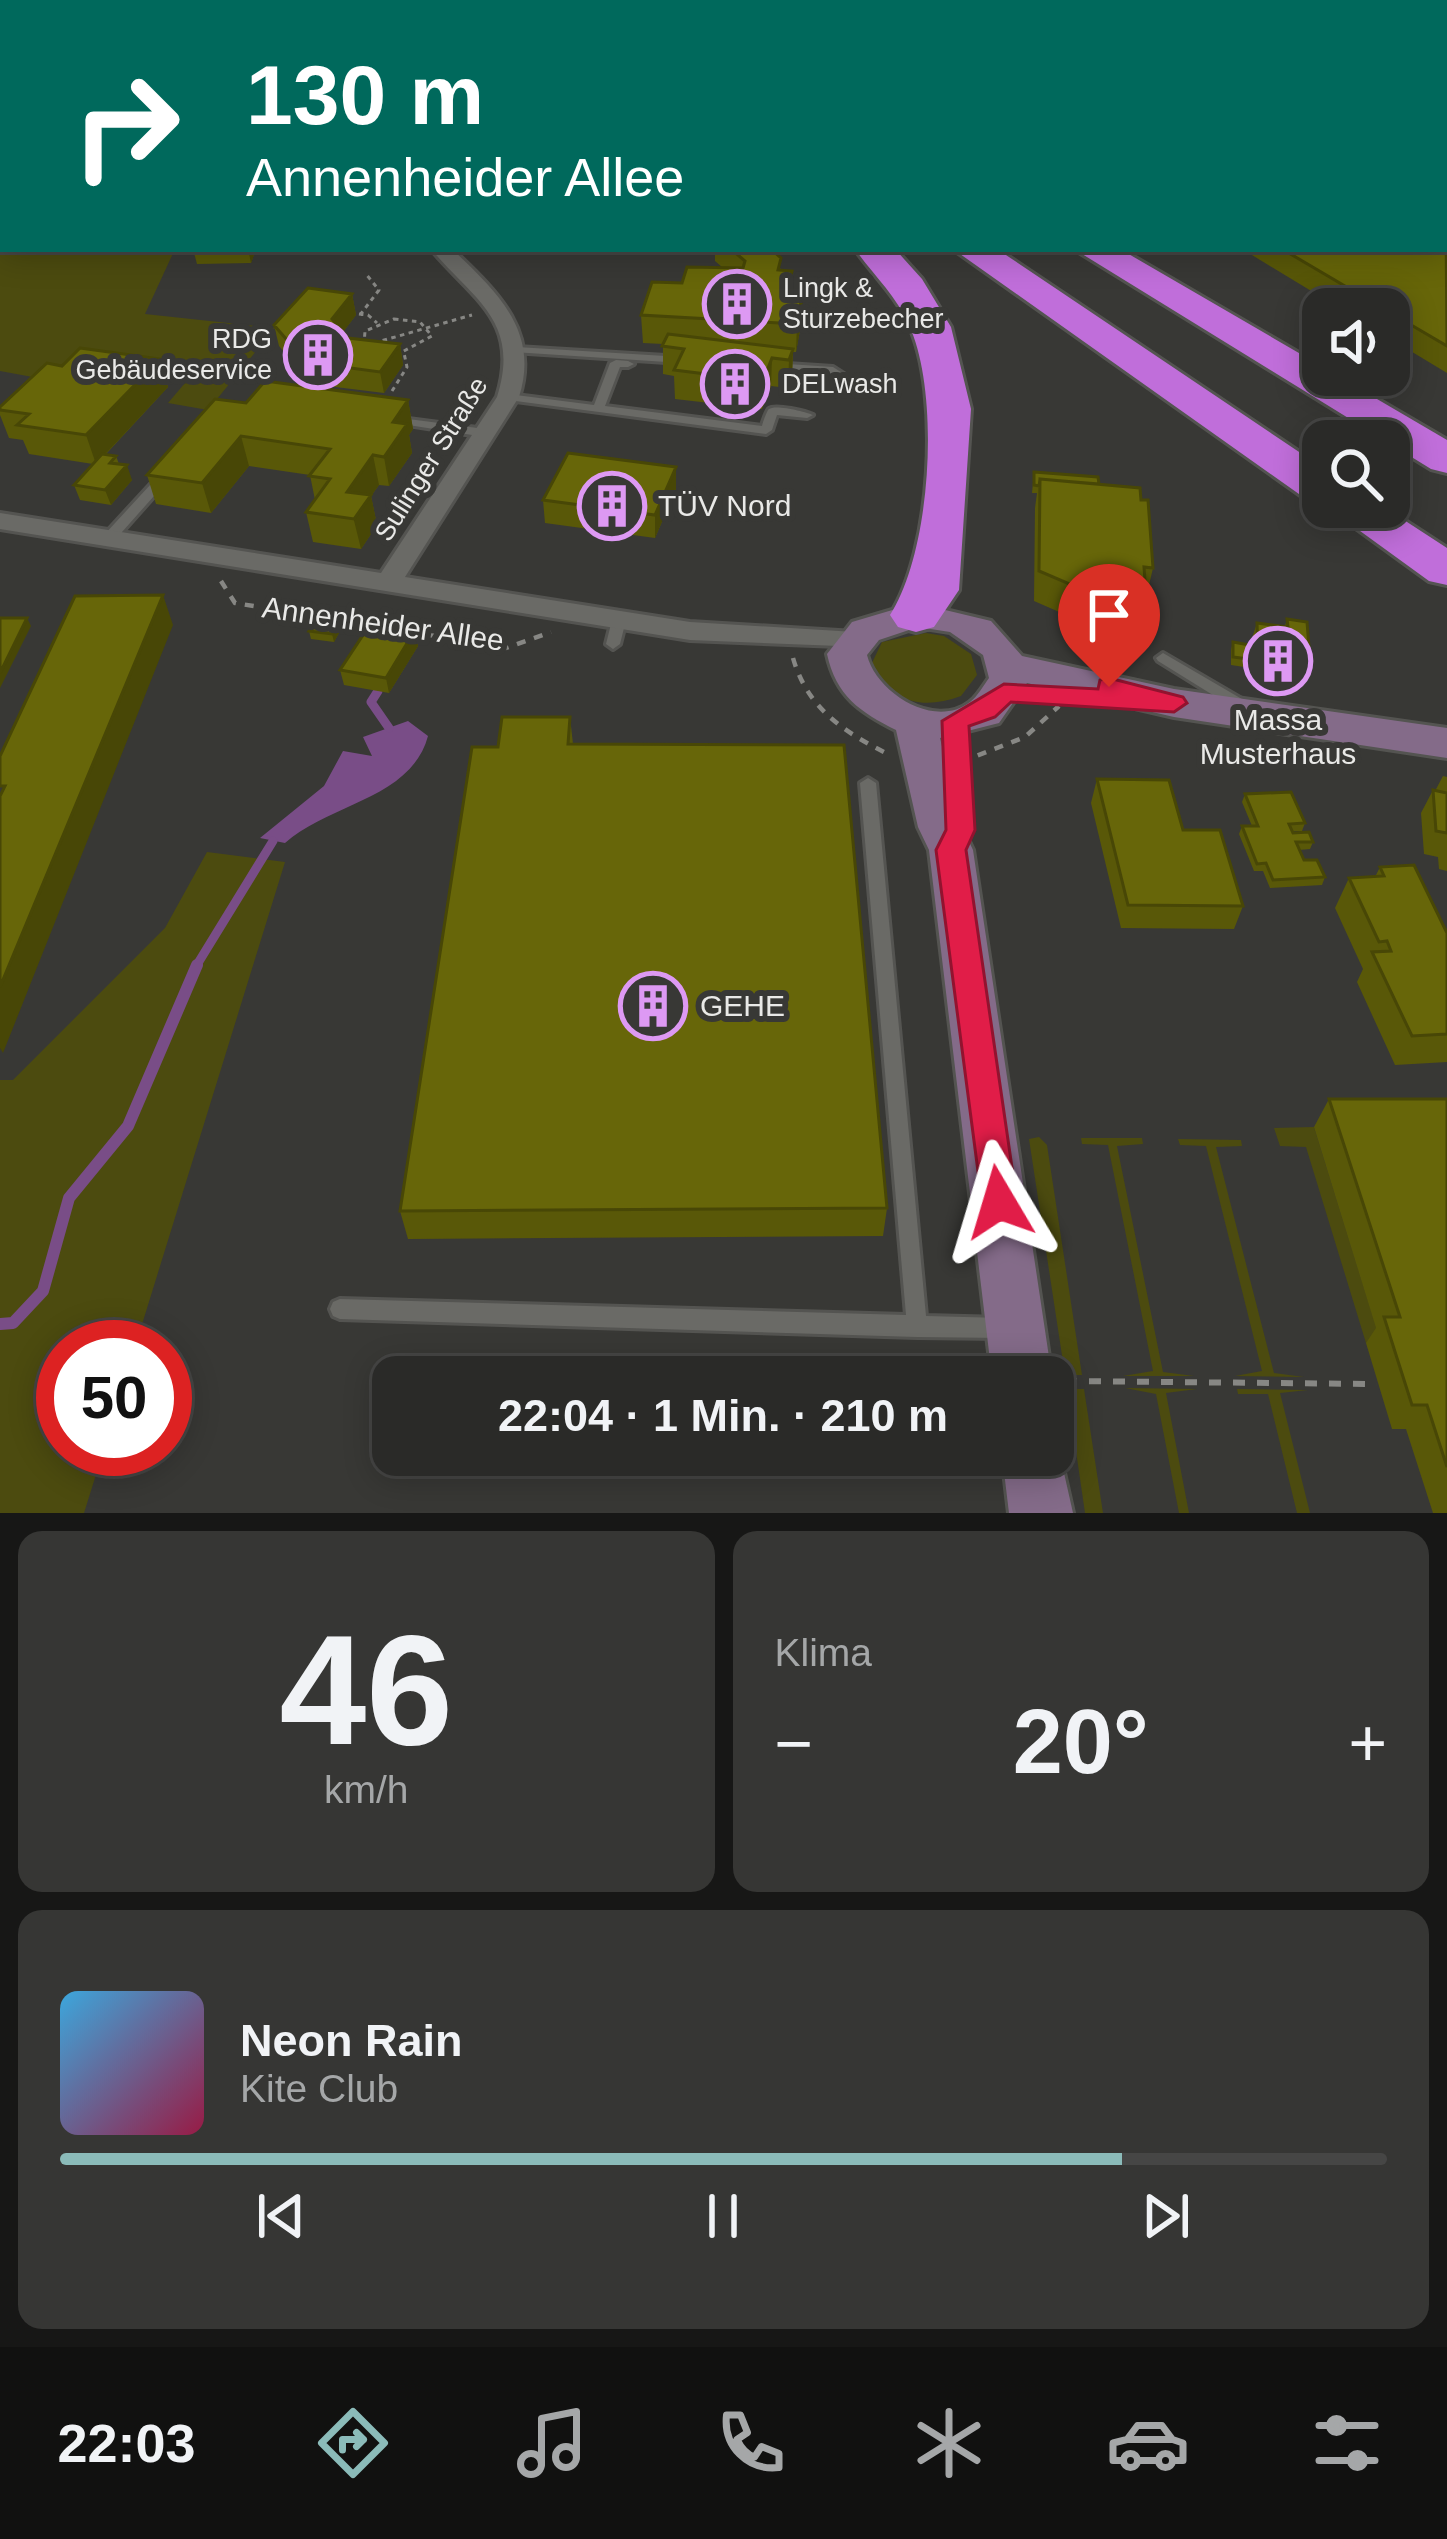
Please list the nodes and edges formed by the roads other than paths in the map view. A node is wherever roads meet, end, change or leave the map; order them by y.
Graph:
1 (444, 252) edge
2 (877, 252) edge
3 (976, 252) edge
4 (1017, 252) edge
5 (1099, 252) edge
6 (517, 350) junction
7 (698, 362) edge
8 (765, 366) edge
9 (667, 368) edge
10 (790, 382) edge
11 (508, 397) junction
12 (598, 409) junction
13 (807, 415) dead end
14 (385, 419) edge
15 (485, 433) junction
16 (1302, 442) edge
17 (1447, 459) edge
18 (171, 470) edge
19 (1302, 475) edge
20 (1410, 511) edge
21 (0, 521) edge
22 (1383, 528) edge
23 (1447, 534) edge
24 (109, 538) junction
25 (1447, 570) edge
26 (388, 583) junction
27 (916, 615) junction
28 (851, 654) junction
29 (1162, 658) dead end
30 (1007, 679) junction
31 (1174, 703) junction
32 (1255, 714) junction
33 (941, 735) junction
34 (1447, 743) edge
35 (868, 783) dead end
36 (951, 850) junction
37 (340, 1309) dead end
38 (917, 1327) junction
39 (1019, 1353) edge
40 (1036, 1476) edge
41 (1041, 1513) edge

1 - 6 street, Sulinger Straße
2 - 27 highway
3 - 19 highway
4 - 16 highway
5 - 17 highway
6 - 7 lane
6 - 11 street, Sulinger Straße
8 - 10 lane
9 - 12 lane
11 - 12 lane
11 - 15 street, Sulinger Straße
12 - 13 lane
14 - 15 lane
15 - 26 street, Sulinger Straße
18 - 24 lane
20 - 23 highway
21 - 24 street, Annenheider Allee
22 - 25 highway
24 - 26 street, Annenheider Allee
26 - 28 street, Annenheider Allee
27 - 28 main road
27 - 30 main road
28 - 33 main road
29 - 32 lane
30 - 31 main road
30 - 31 main road
30 - 33 main road
31 - 32 main road
32 - 34 main road
33 - 36 main road
33 - 36 main road
35 - 38 lane
36 - 39 main road
37 - 38 lane
38 - 39 lane
40 - 41 main road

